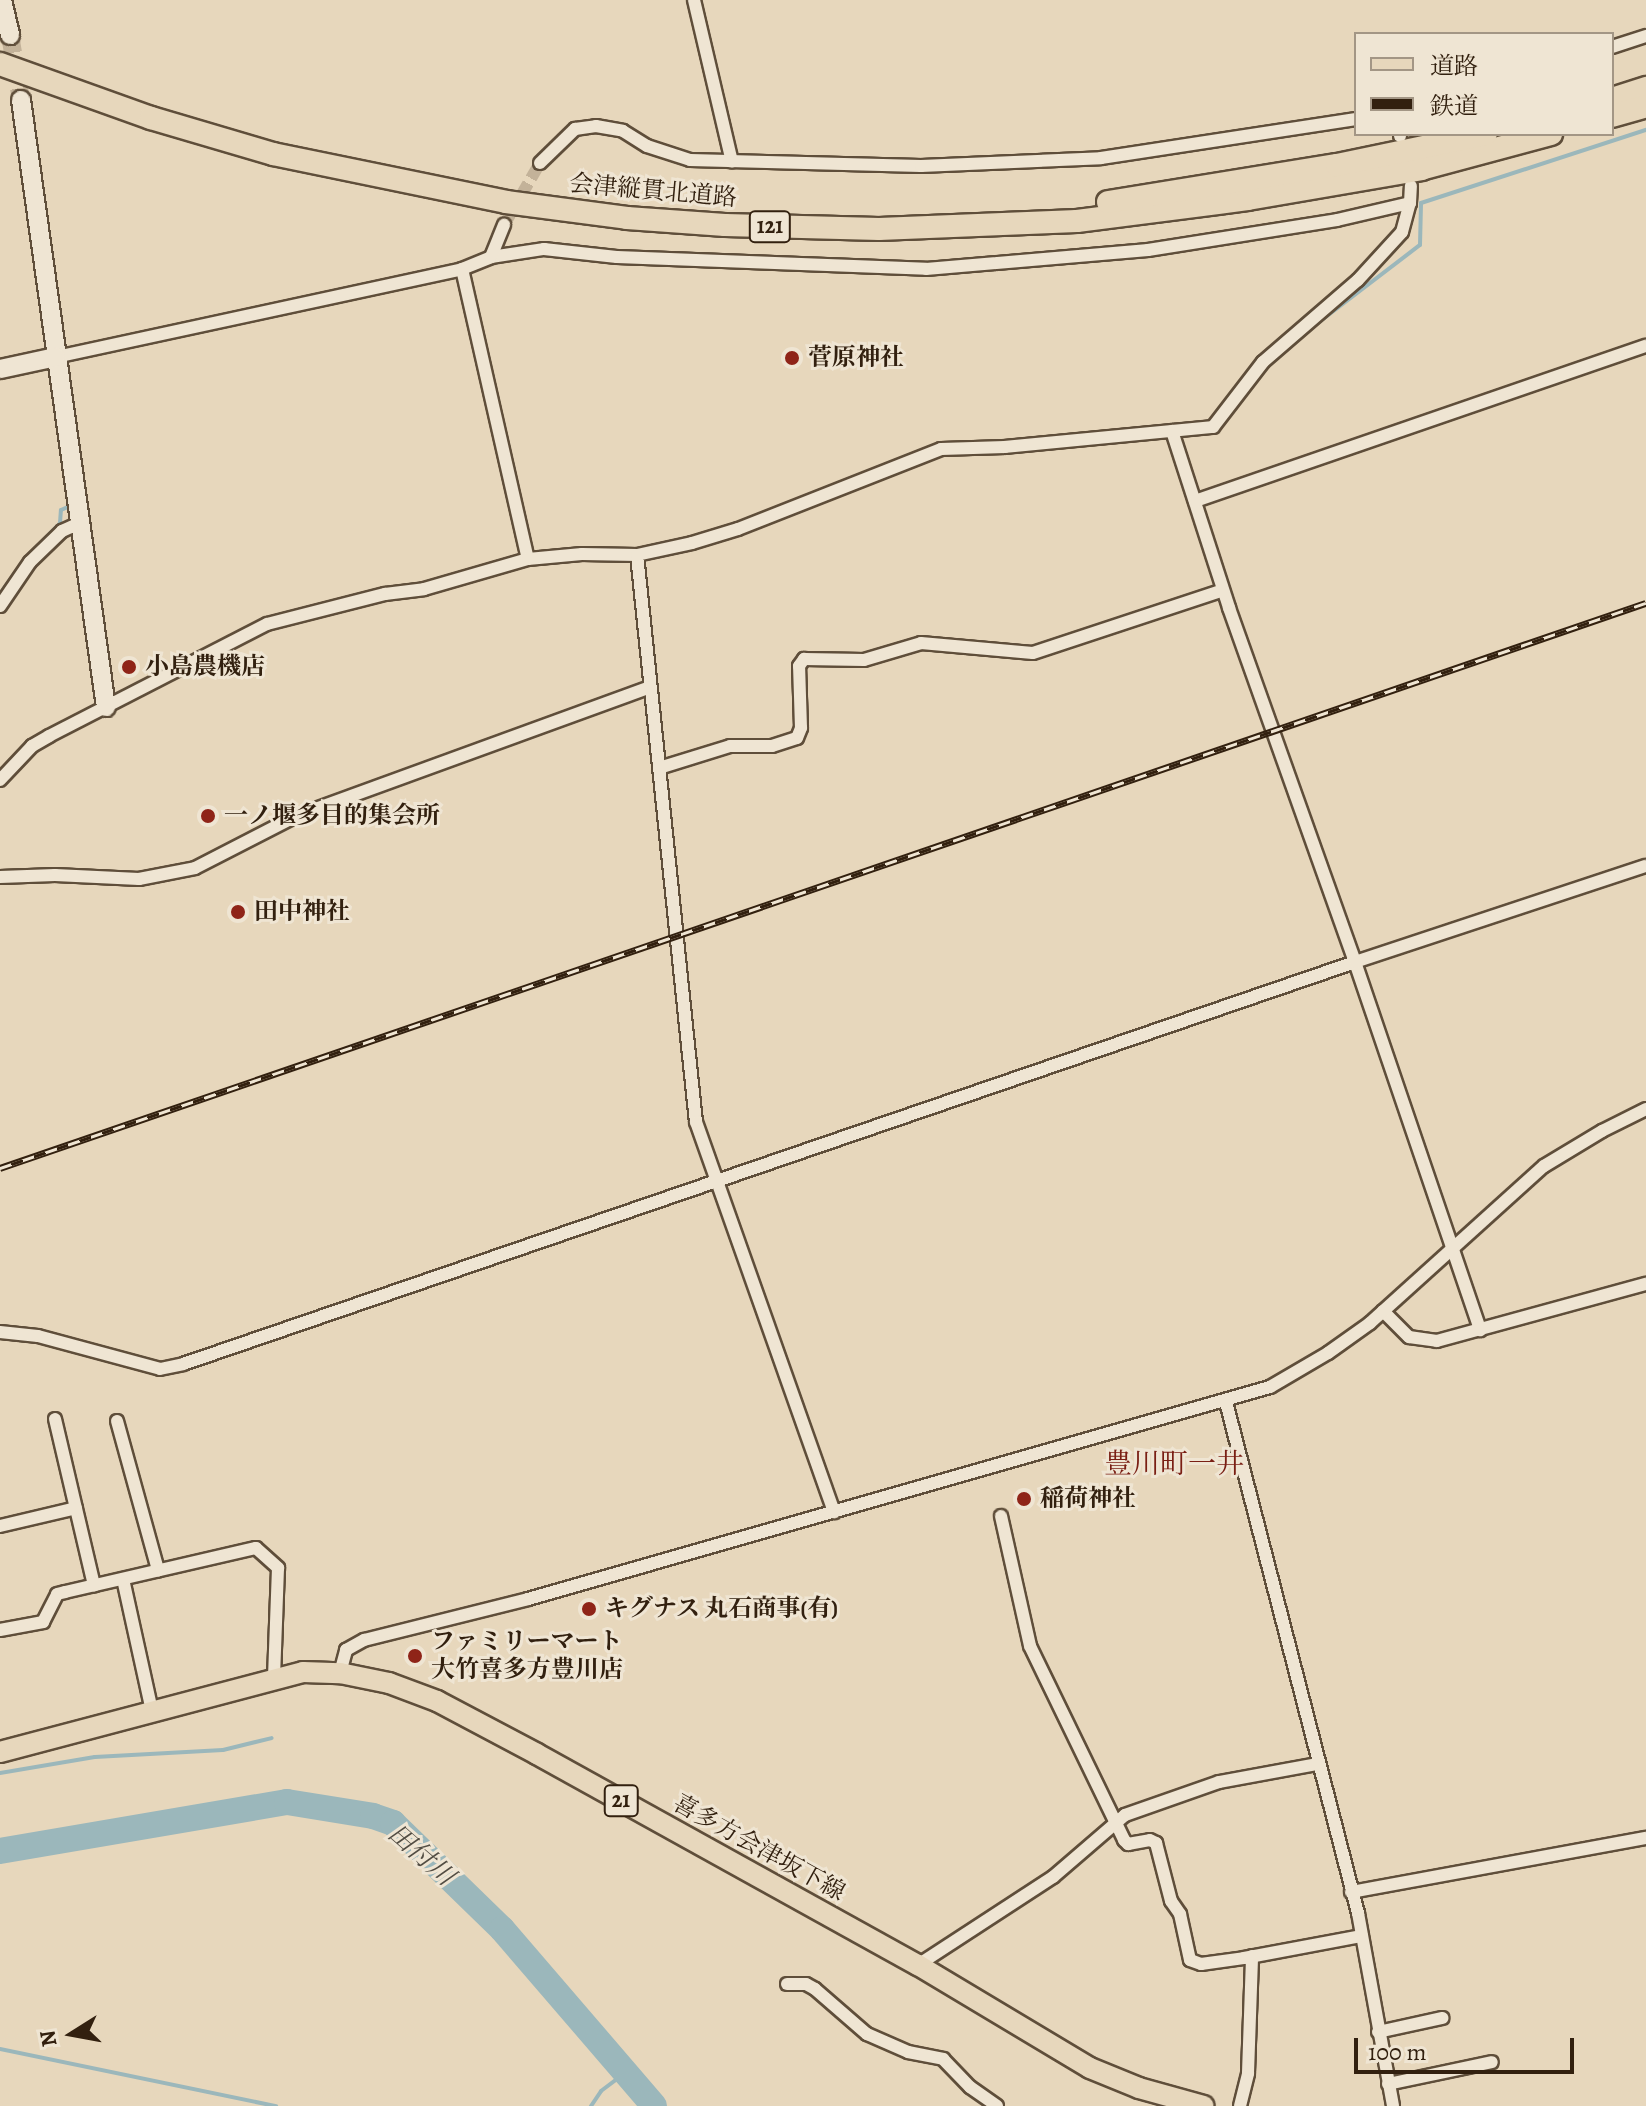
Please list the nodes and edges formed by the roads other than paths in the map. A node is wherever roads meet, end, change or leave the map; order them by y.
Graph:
1 (2, 0) edge
2 (694, 0) edge
3 (1646, 36) edge
4 (5, 42) edge
5 (1614, 46) edge
6 (0, 64) edge
7 (1646, 88) edge
8 (1614, 98) edge
9 (21, 100) tunnel mouth
10 (1646, 106) edge
11 (1614, 115) edge
12 (1354, 119) edge
13 (1476, 136) edge
14 (1544, 136) edge
15 (732, 162) junction
16 (540, 163) tunnel mouth
17 (1411, 186) dead end
18 (1410, 203) junction
19 (504, 225) tunnel mouth
20 (491, 257) junction
21 (462, 269) junction
22 (1646, 346) edge
23 (56, 357) junction
24 (0, 369) edge
25 (1172, 431) junction
26 (1195, 501) junction
27 (78, 524) junction
28 (637, 555) junction
29 (528, 559) junction
30 (1223, 590) junction
31 (0, 606) edge
32 (650, 687) junction
33 (106, 707) junction
34 (659, 768) junction
35 (0, 780) edge
36 (1646, 866) edge
37 (0, 877) edge
38 (1355, 962) junction
39 (1646, 1109) edge
40 (720, 1183) junction
41 (1452, 1250) junction
42 (1646, 1284) edge
43 (1383, 1311) junction
44 (1480, 1330) junction
45 (0, 1332) edge
46 (1226, 1402) junction
47 (55, 1419) dead end
48 (117, 1421) dead end
49 (76, 1508) junction
50 (834, 1512) junction
51 (1001, 1516) dead end
52 (0, 1526) edge
53 (158, 1570) junction
54 (123, 1579) junction
55 (94, 1585) junction
56 (0, 1630) edge
57 (340, 1673) junction
58 (274, 1678) junction
59 (152, 1711) junction
60 (0, 1752) edge
61 (1317, 1764) junction
62 (1115, 1822) junction
63 (1646, 1838) edge
64 (1351, 1892) junction
65 (1362, 1936) junction
66 (1252, 1956) junction
67 (918, 1965) junction
68 (787, 1984) dead end
69 (1442, 2018) dead end
70 (1378, 2032) junction
71 (1492, 2062) dead end
72 (1388, 2084) junction
73 (997, 2106) edge
74 (1204, 2106) edge
75 (1240, 2106) edge
76 (1393, 2106) edge

1 - 4 street
2 - 15 street
3 - 5 street
4 - 13 highway, 会津縦貫北道路 / 121
6 - 14 highway, 会津縦貫北道路 / 121
7 - 8 highway
9 - 23 street
10 - 11 highway
12 - 15 street
15 - 16 street
17 - 18 street
18 - 20 street
18 - 25 street
19 - 20 street
20 - 21 street
21 - 23 street
21 - 29 street
22 - 26 street
23 - 24 street
23 - 27 street
25 - 26 street
25 - 28 street
26 - 30 street
27 - 31 street
27 - 33 street
28 - 29 street
28 - 32 street
29 - 33 street
30 - 34 street
30 - 38 street
32 - 34 street
32 - 37 street
33 - 35 street
34 - 40 street
36 - 38 street
38 - 40 street
38 - 41 street
39 - 41 street
40 - 45 street
40 - 50 street
41 - 43 street
41 - 44 street
42 - 44 street
43 - 44 street
43 - 46 street
46 - 50 street
46 - 61 street
47 - 49 street
48 - 53 street
49 - 52 street
49 - 55 street
50 - 57 street
51 - 62 street
53 - 54 street
53 - 58 street
54 - 55 street
54 - 59 street
55 - 56 street
57 - 58 main road, 喜多方会津坂下線 / 21
57 - 67 main road, 喜多方会津坂下線 / 21
58 - 59 main road, 喜多方会津坂下線 / 21
59 - 60 main road, 喜多方会津坂下線 / 21
61 - 62 street
61 - 64 street
62 - 66 street
62 - 67 street
63 - 64 street
64 - 65 street
65 - 66 street
65 - 70 street
66 - 75 street
67 - 74 main road, 喜多方会津坂下線 / 21
68 - 73 street
69 - 70 street
70 - 72 street
71 - 72 street
72 - 76 street

